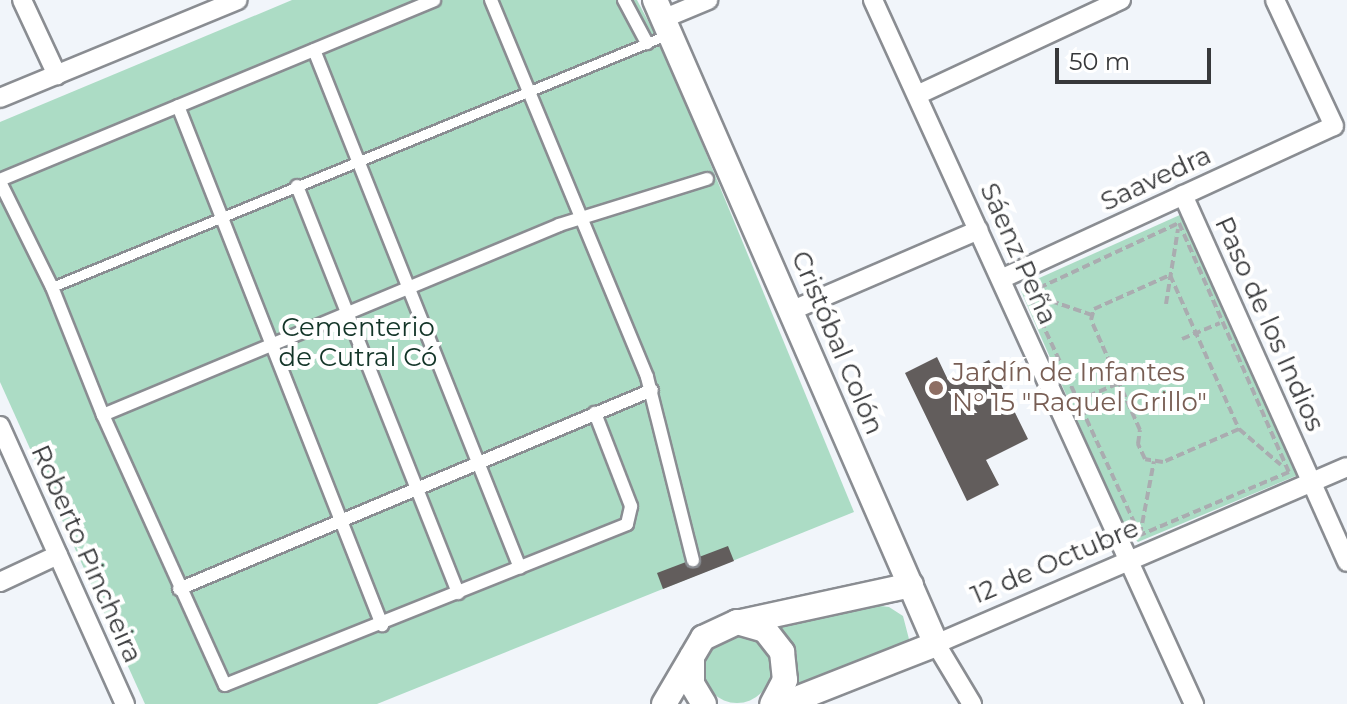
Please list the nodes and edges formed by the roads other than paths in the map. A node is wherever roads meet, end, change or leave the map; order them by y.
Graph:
1 (22, 0) edge
2 (434, 0) edge
3 (491, 0) edge
4 (624, 0) edge
5 (708, 0) edge
6 (873, 0) edge
7 (1121, 0) edge
8 (1275, 0) edge
9 (235, 1) edge
10 (1094, 6) edge
11 (664, 17) edge
12 (647, 43) junction
13 (314, 50) junction
14 (57, 75) junction
15 (529, 91) junction
16 (917, 95) junction
17 (0, 98) edge
18 (178, 106) junction
19 (358, 161) junction
20 (707, 179) dead end
21 (0, 181) edge
22 (297, 186) junction
23 (1183, 195) junction
24 (222, 217) junction
25 (581, 218) junction
26 (979, 230) junction
27 (1001, 279) junction
28 (52, 287) junction
29 (408, 288) junction
30 (793, 310) junction
31 (347, 313) junction
32 (272, 345) junction
33 (652, 390) junction
34 (595, 413) junction
35 (103, 415) junction
36 (0, 426) edge
37 (478, 463) junction
38 (1347, 467) edge
39 (1311, 482) junction
40 (416, 489) junction
41 (341, 521) junction
42 (58, 555) junction
43 (693, 560) dead end
44 (1129, 561) junction
45 (1347, 562) edge
46 (520, 568) junction
47 (0, 582) edge
48 (911, 585) junction
49 (179, 589) junction
50 (458, 593) junction
51 (737, 622) junction
52 (382, 625) junction
53 (936, 644) junction
54 (693, 655) junction
55 (784, 696) edge
56 (125, 704) edge
57 (664, 704) edge
58 (704, 704) edge
59 (772, 704) edge
60 (972, 704) edge
61 (1194, 704) edge

1 - 14 street
2 - 13 street
3 - 15 street
4 - 12 street
5 - 11 street
6 - 16 street, Sáenz Peña
7 - 10 street
8 - 23 street, Saavedra
9 - 14 street
10 - 16 street
11 - 12 lane
11 - 30 main road, Cristóbal Colón
12 - 15 lane
13 - 18 street
13 - 19 street
14 - 17 street
15 - 19 lane
15 - 25 street
16 - 26 street, Sáenz Peña
18 - 21 street
18 - 24 street
19 - 22 lane
19 - 29 street
20 - 25 street
21 - 28 street
22 - 24 lane
22 - 31 street
23 - 27 street, Saavedra
23 - 39 street, Paso de los Indios
24 - 28 lane
24 - 32 street
25 - 29 street
25 - 33 street
26 - 27 street, Sáenz Peña
26 - 30 street
27 - 44 street, Sáenz Peña
28 - 35 street
29 - 31 street
29 - 37 street
30 - 48 main road, Cristóbal Colón
31 - 32 street
31 - 40 street
32 - 35 street
32 - 41 street
33 - 34 street
33 - 43 street
34 - 37 street
34 - 46 street
35 - 49 street
36 - 42 street, Roberto Pincheira
37 - 40 street
37 - 46 street
38 - 39 street, 12 de Octubre
39 - 44 street, 12 de Octubre
39 - 45 street, Paso de los Indios
40 - 41 street
40 - 50 street
41 - 49 street
41 - 52 street
42 - 47 street
42 - 56 street, Roberto Pincheira
44 - 53 street, 12 de Octubre
44 - 61 street, Sáenz Peña
46 - 50 street
48 - 51 main road
48 - 53 main road, Cristóbal Colón
49 - 52 street
50 - 52 street
51 - 54 main road
51 - 55 main road
53 - 55 main road, 12 de Octubre
53 - 60 street, Cristóbal Colón
54 - 57 main road
54 - 58 main road
55 - 59 main road

